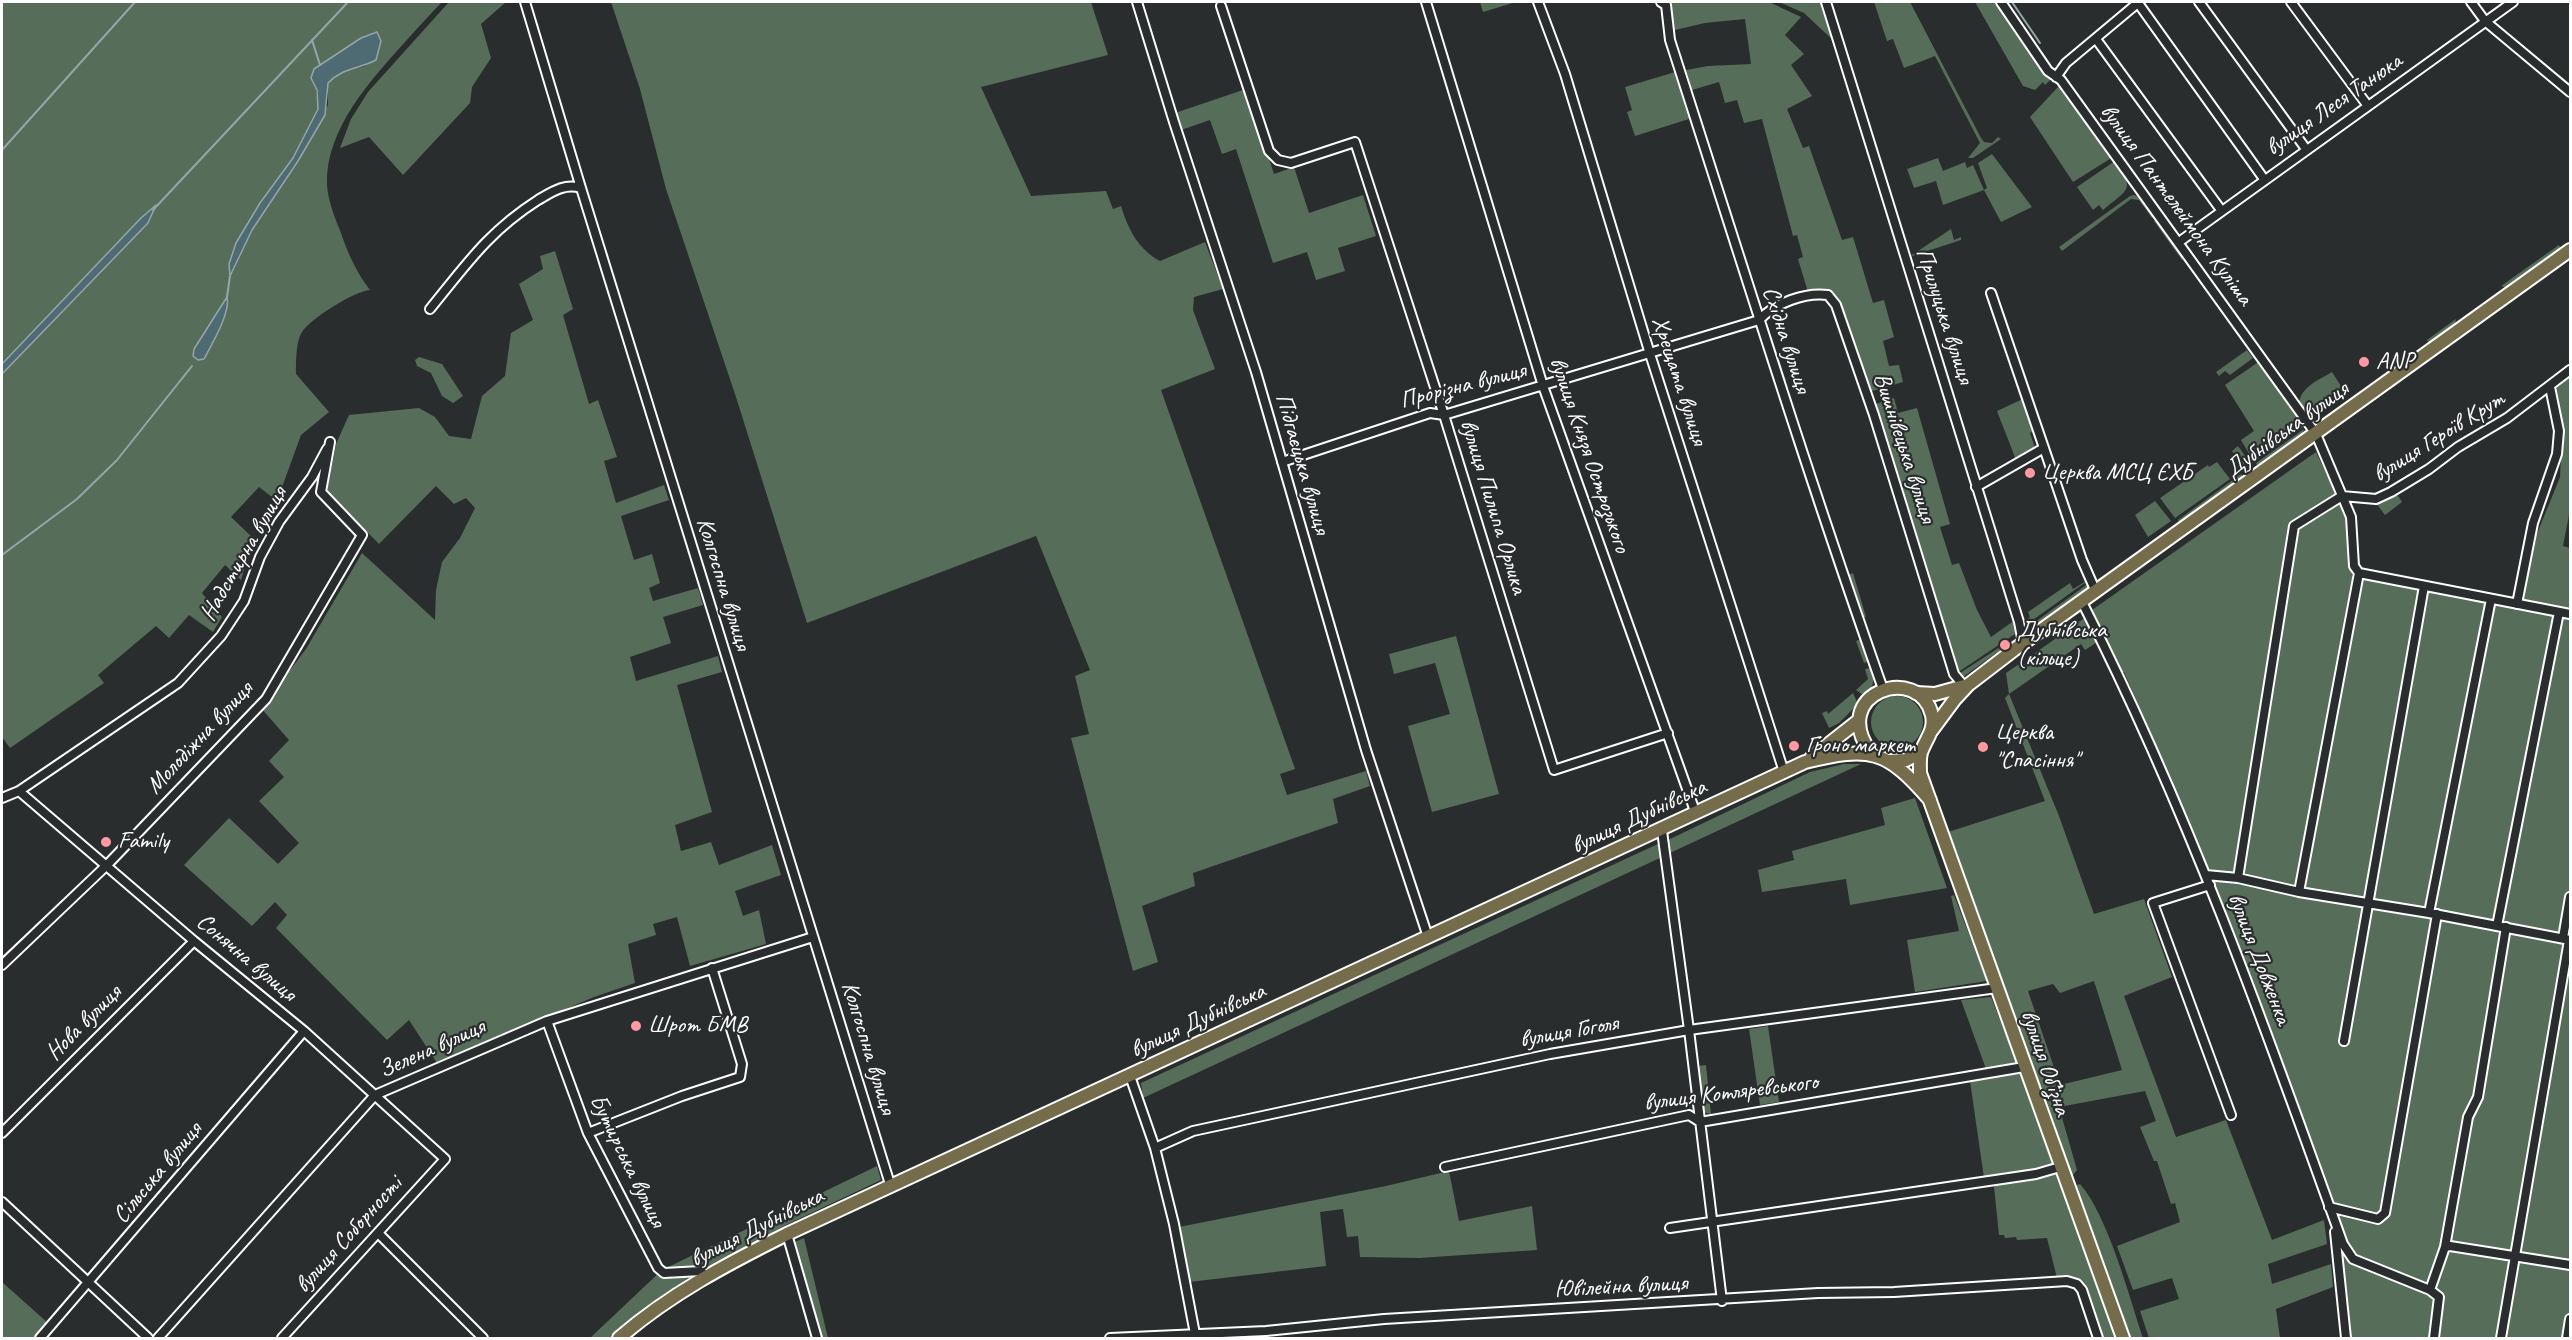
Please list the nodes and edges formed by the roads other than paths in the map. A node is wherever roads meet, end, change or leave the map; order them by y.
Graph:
1 (525, 2) edge
2 (1137, 2) edge
3 (1426, 2) edge
4 (1538, 2) edge
5 (1826, 2) edge
6 (2001, 2) edge
7 (2139, 2) edge
8 (2199, 2) edge
9 (2291, 2) edge
10 (2471, 2) edge
11 (2513, 2) edge
12 (1665, 3) edge
13 (1221, 6) dead end
14 (2485, 21) junction
15 (2096, 39) junction
16 (2056, 77) junction
17 (2571, 92) edge
18 (2368, 106) junction
19 (2306, 149) junction
20 (2264, 179) junction
21 (581, 188) junction
22 (2221, 210) junction
23 (2178, 242) junction
24 (2571, 250) edge
25 (1991, 293) dead end
26 (430, 309) dead end
27 (1759, 320) junction
28 (1650, 354) junction
29 (2571, 370) edge
30 (1543, 386) junction
31 (2550, 387) junction
32 (1444, 415) junction
33 (2316, 434) junction
34 (330, 442) joint
35 (2044, 448) junction
36 (1282, 462) junction
37 (1976, 487) junction
38 (2342, 496) junction
39 (2359, 573) junction
40 (2424, 586) junction
41 (2096, 592) junction
42 (2491, 599) junction
43 (2082, 602) junction
44 (2517, 604) junction
45 (2559, 612) junction
46 (2571, 614) edge
47 (2023, 643) junction
48 (1966, 685) junction
49 (1883, 689) junction
50 (1916, 693) junction
51 (1858, 721) junction
52 (1932, 730) junction
53 (1668, 733) junction
54 (1921, 752) junction
55 (1871, 753) junction
56 (1889, 761) junction
57 (1805, 762) junction
58 (1784, 772) junction
59 (19, 790) junction
60 (2, 798) edge
61 (1930, 800) junction
62 (1696, 814) junction
63 (1662, 831) junction
64 (107, 865) junction
65 (2206, 875) junction
66 (2238, 878) junction
67 (2210, 885) junction
68 (2299, 892) junction
69 (2571, 897) edge
70 (2370, 902) junction
71 (2433, 913) junction
72 (2497, 926) junction
73 (2506, 927) junction
74 (813, 937) junction
75 (1428, 938) junction
76 (2567, 939) edge
77 (194, 941) junction
78 (2, 965) edge
79 (712, 968) junction
80 (1997, 988) junction
81 (547, 1021) junction
82 (1689, 1030) junction
83 (304, 1031) junction
84 (2344, 1041) dead end
85 (2024, 1067) junction
86 (1130, 1076) junction
87 (375, 1095) junction
88 (2231, 1115) dead end
89 (1700, 1122) junction
90 (2, 1133) edge
91 (588, 1133) junction
92 (1155, 1148) junction
93 (446, 1159) joint
94 (1445, 1167) dead end
95 (2060, 1167) junction
96 (890, 1184) junction
97 (2, 1203) edge
98 (2329, 1207) junction
99 (1714, 1222) junction
100 (2335, 1222) junction
101 (1670, 1228) dead end
102 (378, 1233) junction
103 (787, 1234) junction
104 (2445, 1247) junction
105 (2515, 1256) junction
106 (2571, 1265) edge
107 (705, 1276) junction
108 (88, 1285) junction
109 (2430, 1290) junction
110 (1722, 1301) junction
111 (2571, 1319) edge
112 (1195, 1334) junction
113 (40, 1338) edge
114 (148, 1338) edge
115 (158, 1338) edge
116 (282, 1338) edge
117 (483, 1338) edge
118 (620, 1338) edge
119 (817, 1338) edge
120 (1110, 1338) edge
121 (2098, 1338) edge
122 (2123, 1338) edge
123 (2346, 1338) edge
124 (2434, 1338) edge
125 (2500, 1338) edge
126 (2567, 1338) edge

1 - 21 street, Колгоспна вулиця
2 - 36 street, Підгаєцька вулиця
3 - 30 street, вулиця Князя Острозького
4 - 28 street, Хрещата вулиця
5 - 37 street, Прилуцька вулиця
6 - 16 street, вулиця Пантелеймона Куліша
7 - 15 street
7 - 20 street
8 - 19 street
9 - 18 street
10 - 14 street
11 - 14 street, вулиця Леся Танюка
12 - 27 street, Східна вулиця
13 - 32 street, вулиця Пилипа Орлика
14 - 17 street
14 - 18 street, вулиця Леся Танюка
15 - 16 street
15 - 22 street
16 - 23 street, вулиця Пантелеймона Куліша
18 - 19 street, вулиця Леся Танюка
19 - 20 street, вулиця Леся Танюка
20 - 22 street, вулиця Леся Танюка
21 - 26 street
21 - 74 street, Колгоспна вулиця
22 - 23 street, вулиця Леся Танюка
23 - 33 street, вулиця Пантелеймона Куліша
24 - 33 main road, Дубнівська вулиця
25 - 35 street
27 - 28 street, Прорізна вулиця
27 - 48 street, Вишнівецька вулиця
27 - 49 street, Східна вулиця
28 - 30 street, Прорізна вулиця
28 - 58 street, Хрещата вулиця
29 - 31 street, вулиця Героїв Крут
30 - 32 street, Прорізна вулиця
30 - 53 street, вулиця Князя Острозького
31 - 38 street, вулиця Героїв Крут
31 - 44 street
32 - 36 street, Прорізна вулиця
32 - 53 street, вулиця Пилипа Орлика
33 - 38 street, вулиця Героїв Крут
33 - 41 main road, Дубнівська вулиця
34 - 59 street, Надстирна вулиця
34 - 64 street, Молодіжна вулиця
35 - 37 street
35 - 41 street
36 - 75 street, Підгаєцька вулиця
37 - 47 street, Прилуцька вулиця
38 - 39 street, вулиця Героїв Крут
38 - 66 street
39 - 40 street
39 - 68 street
40 - 42 street
40 - 70 street
41 - 43 main road, Дубнівська вулиця
42 - 44 street
42 - 71 street
43 - 47 main road, Дубнівська вулиця
43 - 65 street, вулиця Довженка
44 - 45 street
45 - 46 street
45 - 72 street
47 - 48 main road, Дубнівська вулиця
48 - 50 main road
48 - 52 main road
49 - 50 main road
49 - 51 main road
50 - 52 main road
51 - 55 main road
51 - 57 main road
52 - 54 main road
53 - 62 street, вулиця Князя Острозького
54 - 56 main road
54 - 61 main road, вулиця Об’їзна
55 - 56 main road
55 - 57 main road
56 - 61 main road
57 - 58 main road, вулиця Дубнівська
58 - 62 main road, вулиця Дубнівська
59 - 60 street, Надстирна вулиця
59 - 64 street, Сонячна вулиця
61 - 80 main road, вулиця Об’їзна
62 - 63 main road, вулиця Дубнівська
63 - 75 main road, вулиця Дубнівська
63 - 82 street
64 - 77 street, Сонячна вулиця
64 - 78 street, Молодіжна вулиця
65 - 66 street
65 - 67 street, вулиця Довженка
66 - 68 street
67 - 88 street
67 - 98 street, вулиця Довженка
68 - 70 street
69 - 76 street
70 - 71 street
70 - 84 street
71 - 72 street
71 - 98 street
72 - 73 street
73 - 76 street
73 - 104 street
74 - 79 street, Зелена вулиця
74 - 96 street, Колгоспна вулиця
75 - 86 main road, вулиця Дубнівська
76 - 105 street
77 - 83 street, Сонячна вулиця
77 - 90 street, Нова вулиця
79 - 81 street, Зелена вулиця
79 - 91 street
80 - 82 street, вулиця Гоголя
80 - 85 main road, вулиця Об’їзна
81 - 87 street, Зелена вулиця
81 - 91 street, Бутирська вулиця
82 - 89 street
82 - 92 street, вулиця Гоголя
83 - 87 street, Сонячна вулиця
83 - 108 street, Сільська вулиця
85 - 89 street, вулиця Котляревського
85 - 95 main road, вулиця Об’їзна
86 - 92 street
86 - 96 main road, вулиця Дубнівська
87 - 93 street, Сонячна вулиця
87 - 115 street, Зелена вулиця
89 - 94 street, вулиця Котляревського
89 - 99 street
91 - 107 street, Бутирська вулиця
92 - 112 street
93 - 102 street, вулиця Соборності
95 - 99 street
95 - 122 main road, вулиця Об’їзна
96 - 103 main road, вулиця Дубнівська
97 - 108 street
98 - 100 street, вулиця Довженка
99 - 101 street
99 - 110 street
100 - 109 street, вулиця Довженка
100 - 123 street
102 - 116 street, вулиця Соборності
102 - 117 street
103 - 107 main road, вулиця Дубнівська
103 - 119 street
104 - 105 street
104 - 109 street
105 - 106 street
105 - 125 street
107 - 118 main road, вулиця Дубнівська
108 - 113 street, Сільська вулиця
108 - 114 street
109 - 124 street
110 - 112 street, Ювілейна вулиця
110 - 121 street, Ювілейна вулиця
111 - 126 street
112 - 120 street, Ювілейна вулиця

